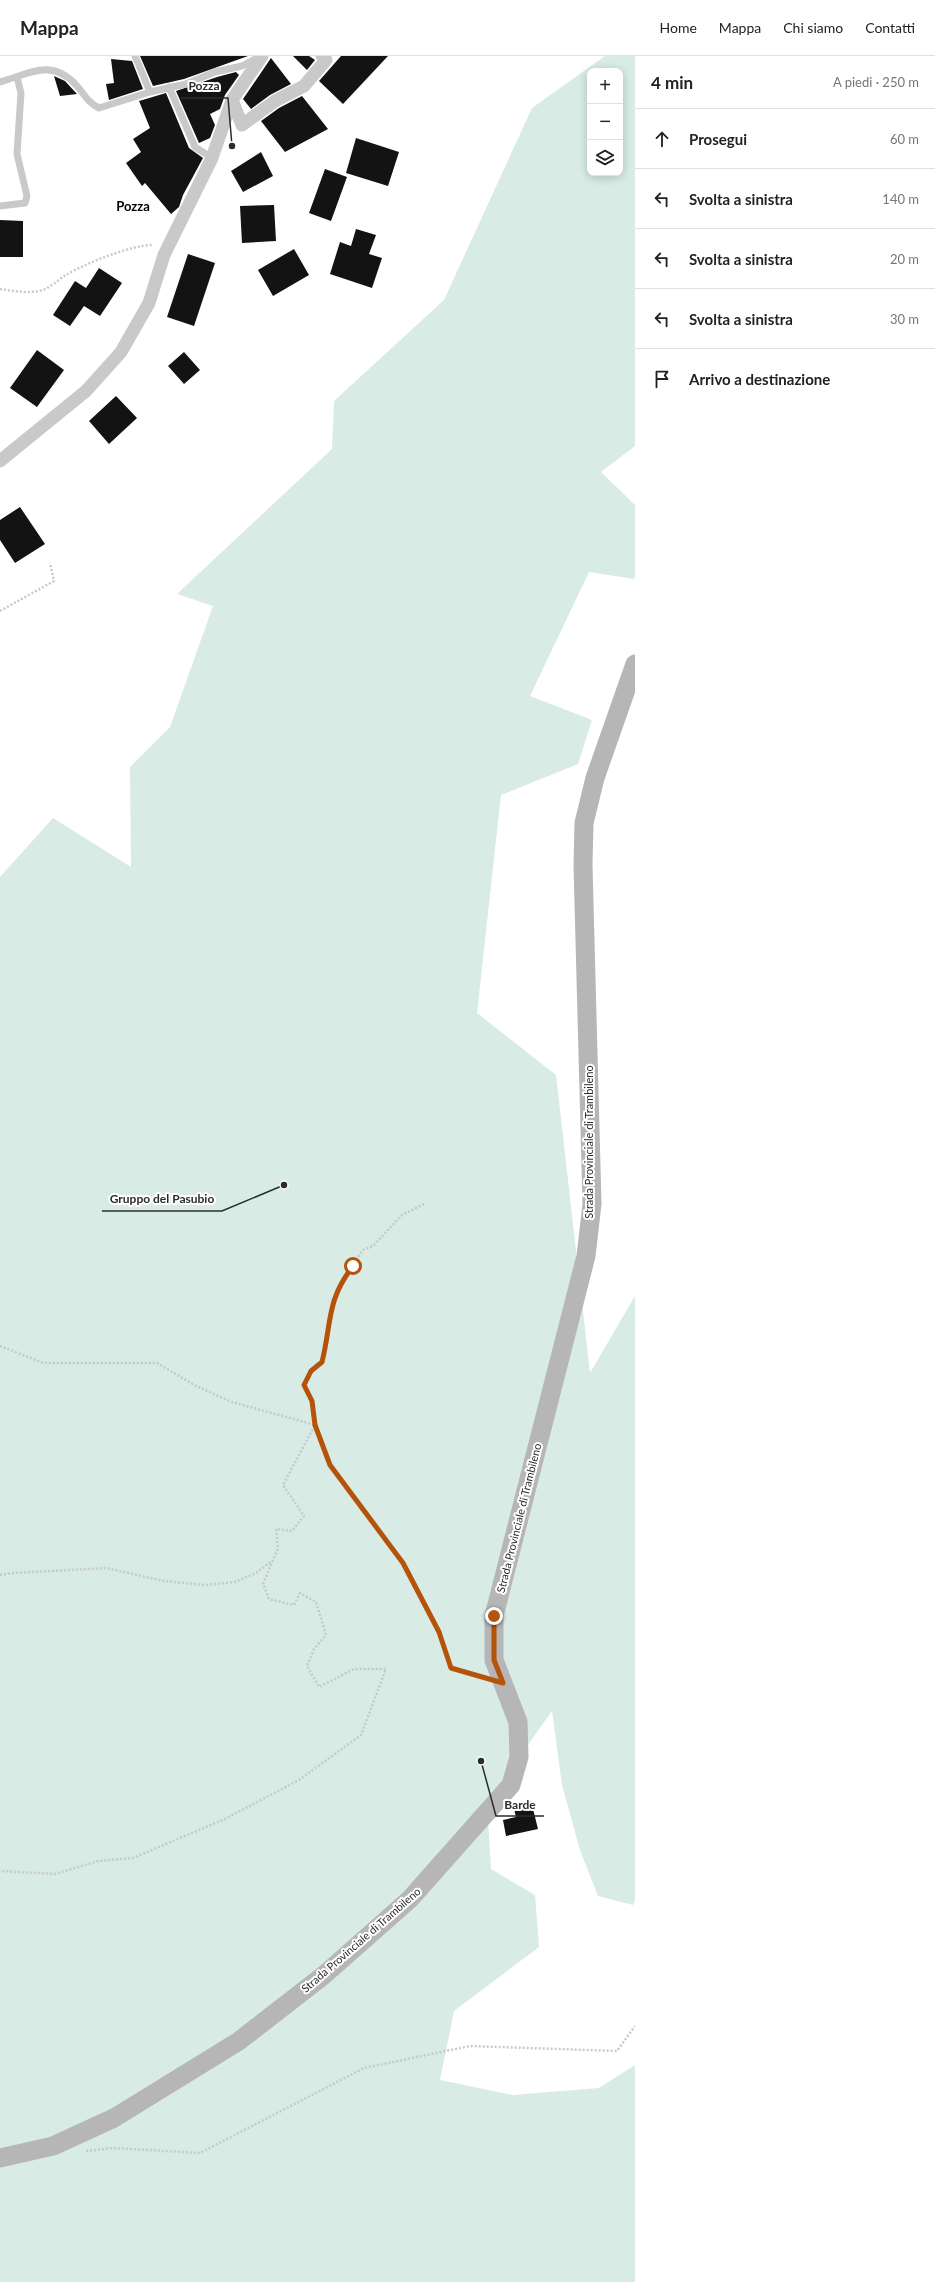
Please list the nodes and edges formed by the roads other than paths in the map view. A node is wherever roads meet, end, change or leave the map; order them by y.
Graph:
1 (135, 56) edge
2 (262, 56) edge
3 (322, 56) edge
4 (17, 77) junction
5 (0, 82) edge
6 (169, 87) junction
7 (150, 92) junction
8 (232, 100) junction
9 (212, 158) junction
10 (0, 206) edge
11 (0, 461) edge
12 (635, 664) edge
13 (0, 2158) edge

1 - 7 lane
2 - 6 lane
2 - 8 street
3 - 8 street
4 - 5 lane
4 - 7 lane
4 - 10 lane
6 - 7 lane
6 - 9 lane
8 - 9 street
9 - 11 street
12 - 13 street, Strada Provinciale di Trambileno

